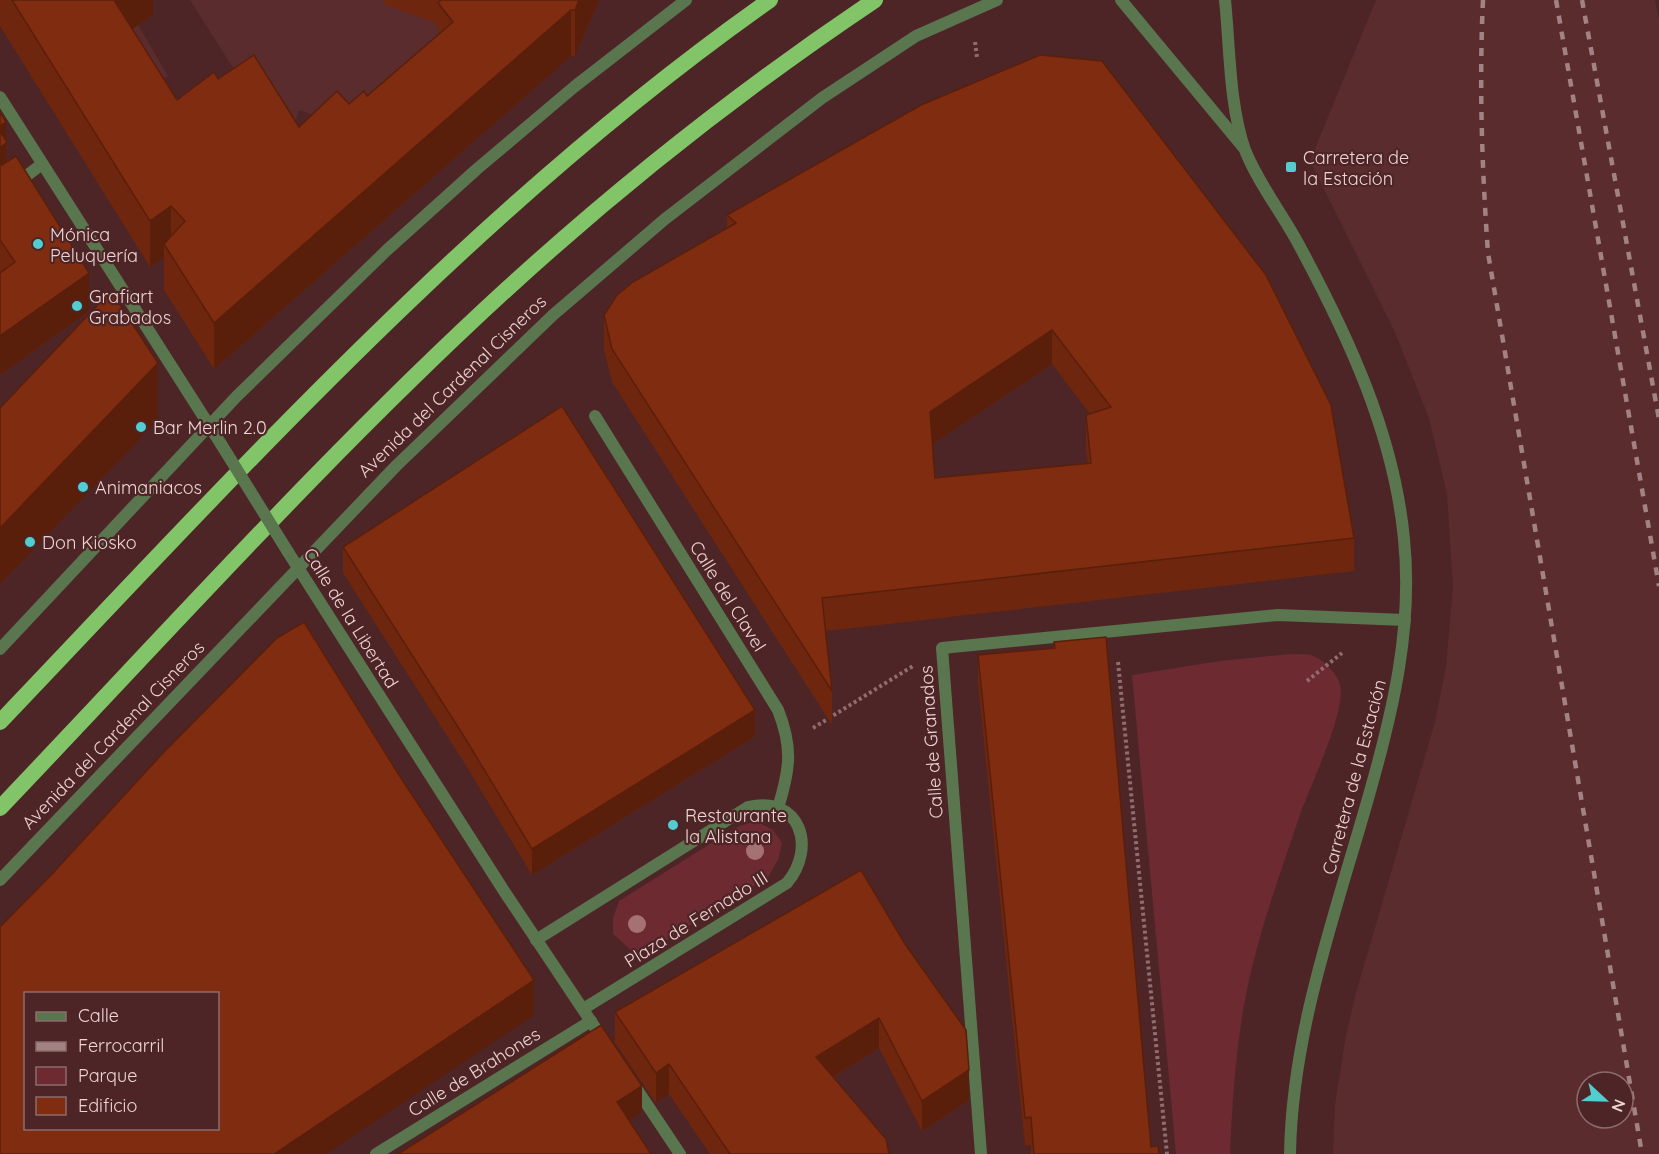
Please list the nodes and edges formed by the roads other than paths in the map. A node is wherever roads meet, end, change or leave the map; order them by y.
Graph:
1 (686, 0) edge
2 (770, 0) edge
3 (875, 0) edge
4 (997, 0) edge
5 (1121, 0) edge
6 (1225, 0) edge
7 (0, 97) edge
8 (1246, 151) junction
9 (42, 165) junction
10 (0, 196) edge
11 (595, 416) dead end
12 (209, 426) junction
13 (299, 569) junction
14 (1405, 620) junction
15 (0, 649) edge
16 (0, 722) edge
17 (0, 808) edge
18 (778, 808) junction
19 (0, 880) edge
20 (536, 940) junction
21 (583, 1010) junction
22 (591, 1021) junction
23 (613, 1054) edge
24 (629, 1076) edge
25 (376, 1154) edge
26 (680, 1154) edge
27 (981, 1154) edge
28 (1290, 1154) edge

1 - 12 street
2 - 16 highway
3 - 17 highway, Avenida del Cardenal Cisneros
4 - 13 street, Avenida del Cardenal Cisneros
5 - 8 street, Carretera de la Estación
6 - 8 street, Carretera de la Estación
7 - 9 street, Calle de la Libertad
8 - 14 street, Carretera de la Estación
9 - 10 street
9 - 12 street, Calle de la Libertad
11 - 18 street, Calle del Clavel
12 - 13 street, Calle de la Libertad, bridge
12 - 15 street
13 - 19 street, Avenida del Cardenal Cisneros
13 - 20 street, Calle de la Libertad
14 - 27 street, Calle de Granados
14 - 28 street, Carretera de la Estación
18 - 20 street
18 - 21 street, Plaza de Fernado III
20 - 21 street, Calle de la Libertad
21 - 22 street, Calle de la Libertad
22 - 23 street, Calle de la Libertad
22 - 25 street, Calle de Brahones
24 - 26 street

